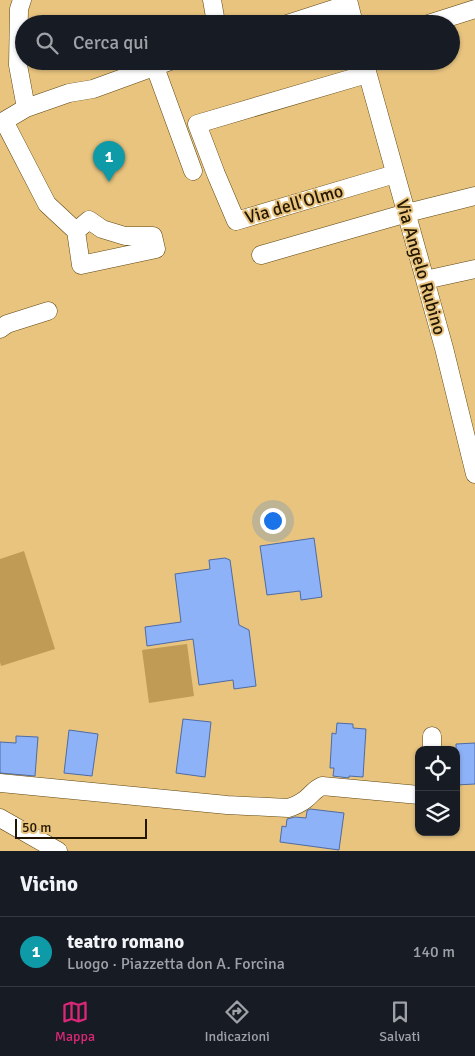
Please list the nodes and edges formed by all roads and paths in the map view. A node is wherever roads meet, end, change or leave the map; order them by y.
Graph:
1 (22, 0) edge
2 (212, 0) edge
3 (348, 2) edge
4 (475, 9) edge
5 (19, 15) edge
6 (215, 15) edge
7 (312, 15) edge
8 (352, 15) edge
9 (456, 15) edge
10 (19, 70) edge
11 (146, 70) edge
12 (165, 70) edge
13 (360, 70) edge
14 (367, 70) edge
15 (26, 108) junction
16 (2, 121) edge
17 (193, 171) dead end
18 (395, 174) junction
19 (474, 200) edge
20 (407, 213) junction
21 (76, 231) dead end
22 (261, 255) dead end
23 (475, 269) edge
24 (425, 280) junction
25 (48, 311) dead end
26 (0, 329) edge
27 (474, 467) edge
28 (0, 783) edge
29 (415, 795) edge
30 (0, 818) edge
31 (58, 851) edge

1 - 5 street
2 - 6 street
3 - 7 street
3 - 8 street
4 - 9 street
10 - 15 street
11 - 15 street
12 - 17 street
13 - 18 street, Via dell'Olmo
14 - 18 street, Via Angelo Rubino
15 - 16 street
16 - 21 street
18 - 20 street, Via Angelo Rubino
19 - 20 street
20 - 22 street
20 - 24 street, Via Angelo Rubino
23 - 24 street
24 - 27 street, Via Angelo Rubino
25 - 26 street
28 - 29 street
30 - 31 street

